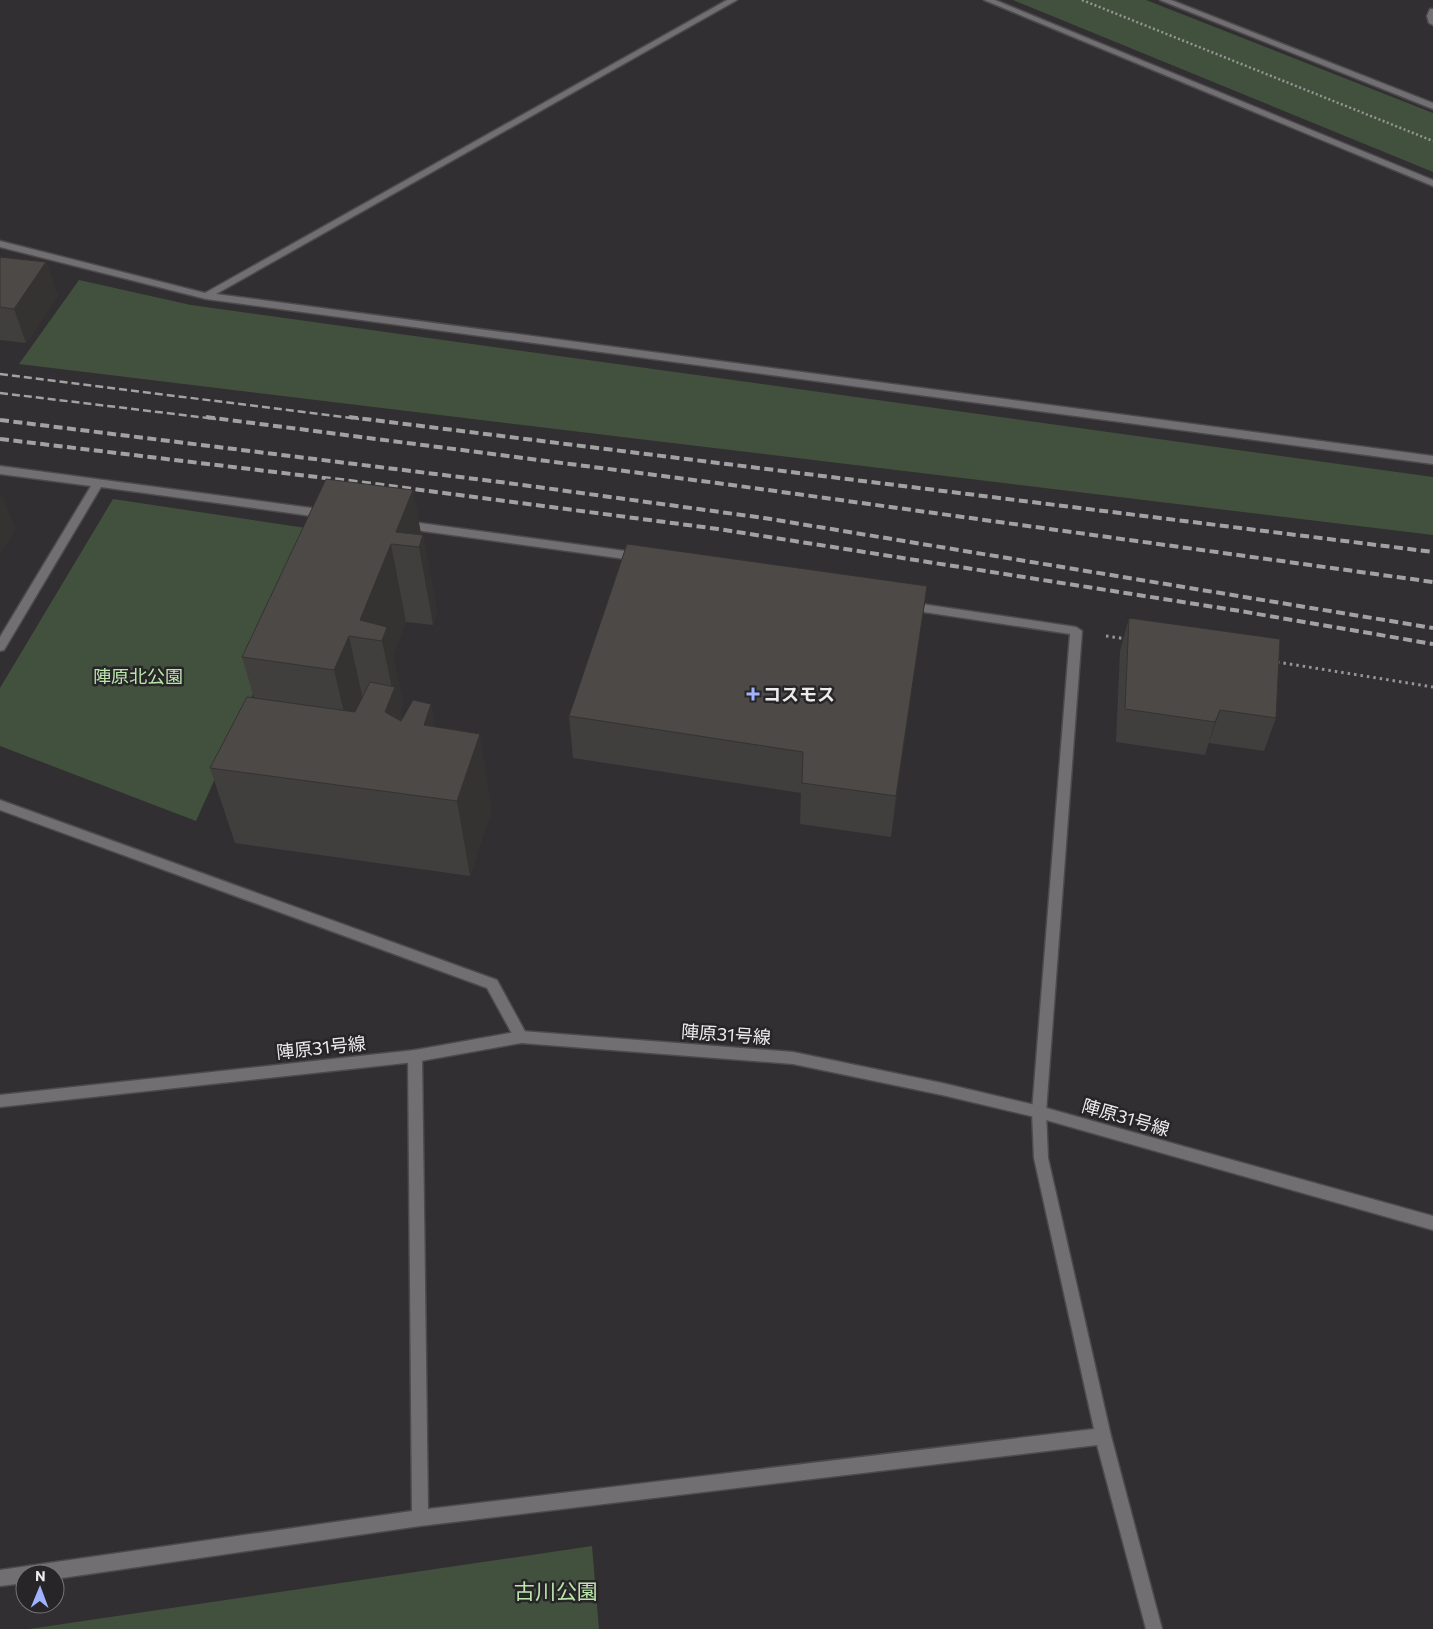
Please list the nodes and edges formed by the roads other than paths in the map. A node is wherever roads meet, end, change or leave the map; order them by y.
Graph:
1 (733, 0) edge
2 (988, 0) edge
3 (1164, 0) edge
4 (1433, 11) edge
5 (1433, 23) edge
6 (1433, 106) edge
7 (1433, 183) edge
8 (0, 244) edge
9 (206, 296) junction
10 (1433, 460) edge
11 (0, 470) edge
12 (98, 483) junction
13 (343, 516) edge
14 (392, 523) edge
15 (656, 560) edge
16 (894, 604) edge
17 (0, 647) edge
18 (0, 805) edge
19 (521, 1037) junction
20 (414, 1056) junction
21 (0, 1101) edge
22 (1039, 1112) junction
23 (1433, 1223) edge
24 (1103, 1436) junction
25 (420, 1518) junction
26 (65, 1569) edge
27 (15, 1576) edge
28 (0, 1578) edge
29 (1154, 1629) edge

1 - 9 street
2 - 7 street
3 - 6 street
4 - 5 street
8 - 9 street
9 - 10 street
11 - 12 street
12 - 13 street
12 - 17 street
14 - 15 street
16 - 22 street
18 - 19 street
19 - 20 street, 陣原31号線
19 - 22 street, 陣原31号線
20 - 21 street, 陣原31号線
20 - 25 street
22 - 23 street, 陣原31号線
22 - 24 street
24 - 25 street
24 - 29 street
25 - 26 street
27 - 28 street

